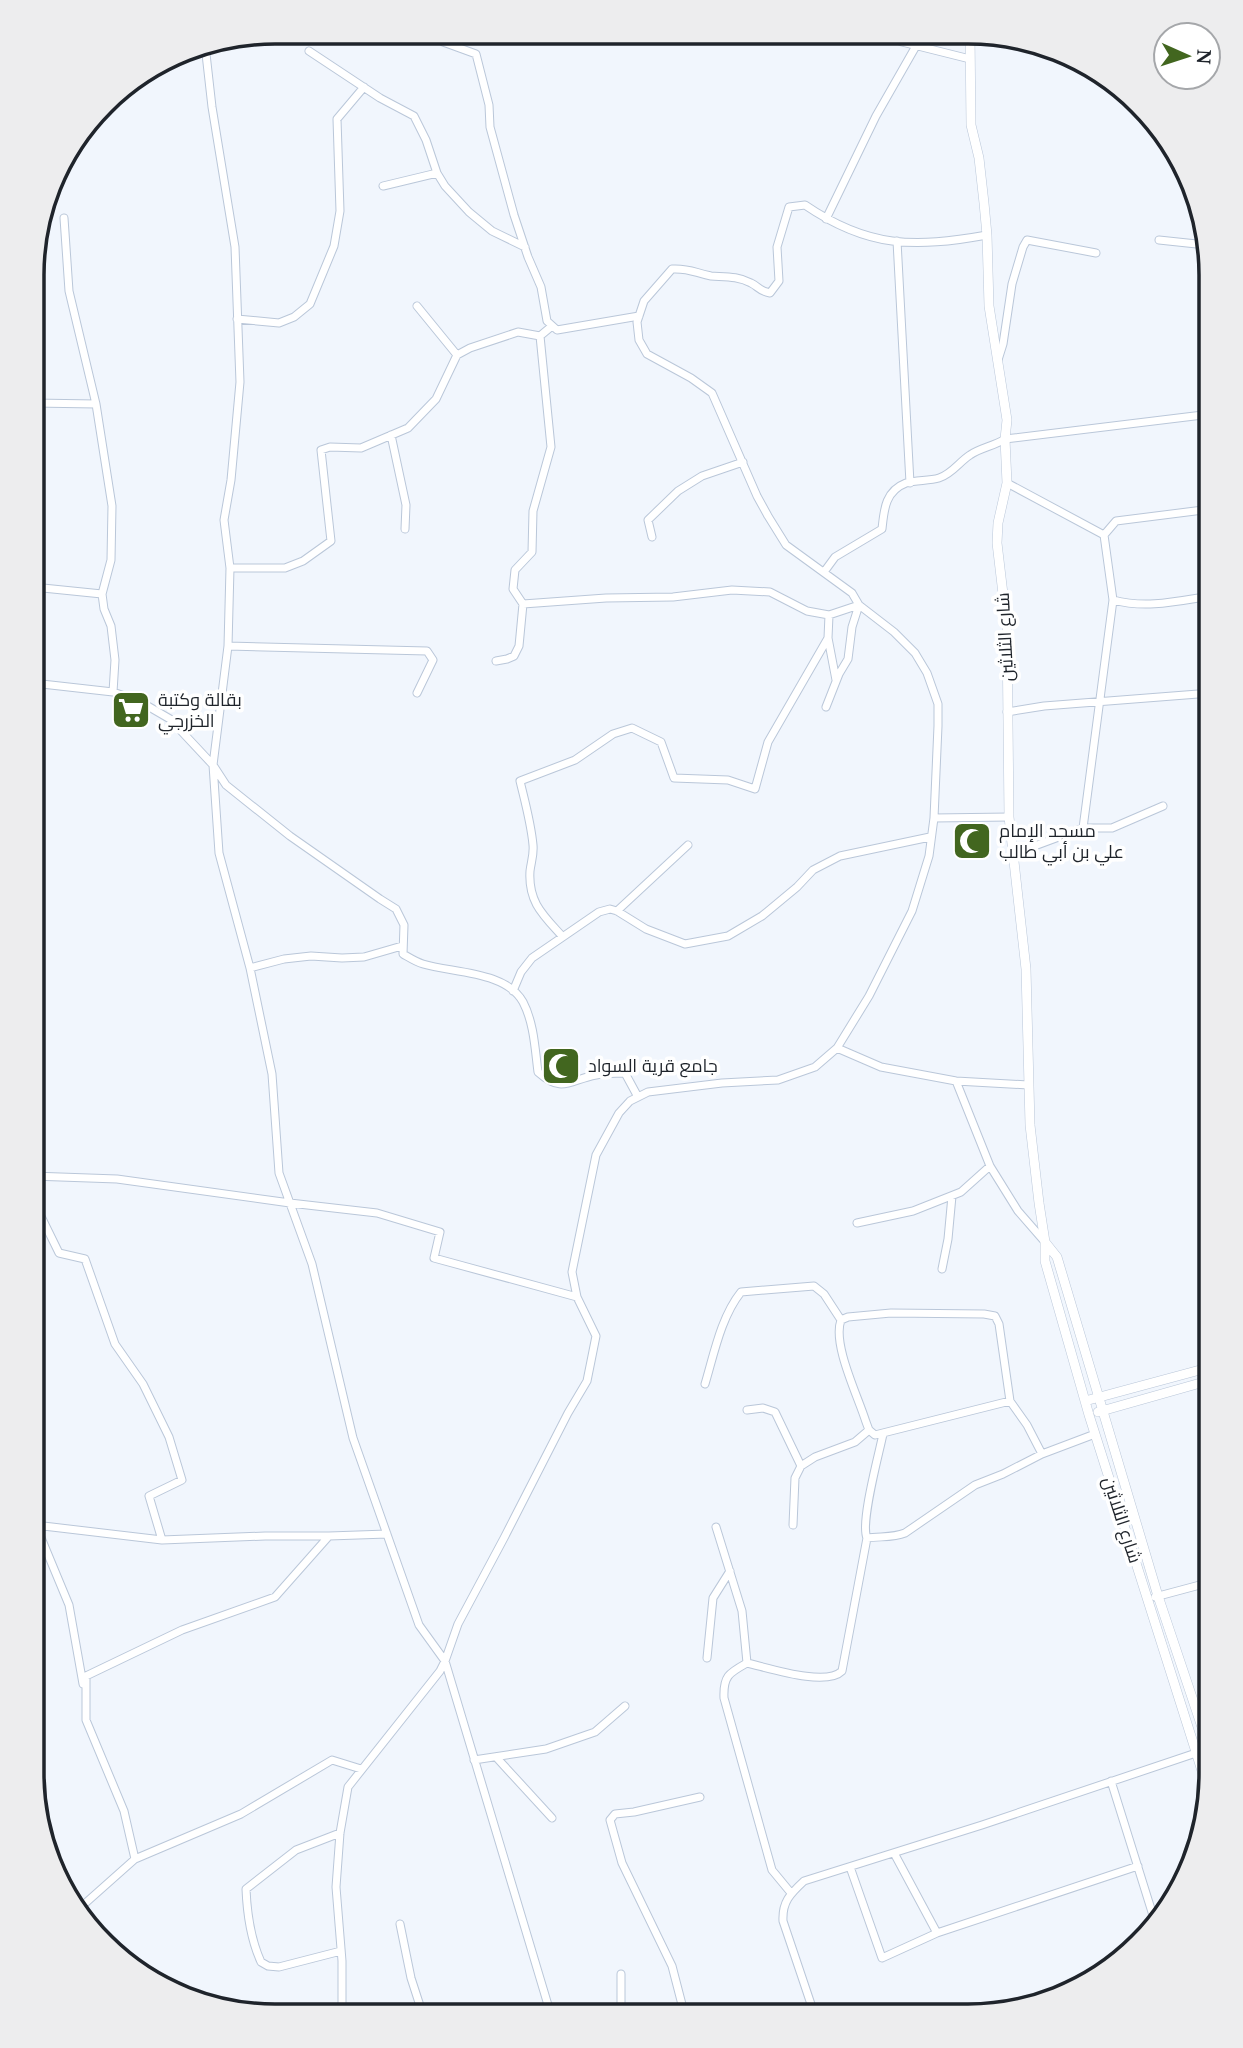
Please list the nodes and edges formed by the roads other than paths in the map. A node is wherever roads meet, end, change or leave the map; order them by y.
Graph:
1 (448, 44) edge
2 (909, 44) edge
3 (970, 44) edge
4 (916, 46) junction
5 (309, 51) dead end
6 (206, 55) edge
7 (970, 59) junction
8 (364, 87) junction
9 (437, 173) junction
10 (383, 186) dead end
11 (64, 218) dead end
12 (826, 219) junction
13 (988, 236) junction
14 (1159, 240) dead end
15 (897, 242) junction
16 (1197, 244) edge
17 (524, 247) junction
18 (1096, 253) dead end
19 (417, 306) dead end
20 (639, 316) junction
21 (237, 319) junction
22 (552, 326) junction
23 (540, 336) junction
24 (457, 355) junction
25 (998, 360) junction
26 (44, 403) edge
27 (96, 404) junction
28 (1199, 416) edge
29 (391, 435) junction
30 (1005, 439) junction
31 (743, 462) junction
32 (910, 483) junction
33 (1007, 483) junction
34 (1199, 511) edge
35 (405, 529) dead end
36 (1104, 535) junction
37 (652, 537) dead end
38 (230, 568) junction
39 (824, 572) junction
40 (44, 588) edge
41 (102, 594) junction
42 (1199, 598) edge
43 (1114, 600) junction
44 (523, 604) junction
45 (859, 605) junction
46 (829, 615) junction
47 (828, 638) junction
48 (228, 646) junction
49 (496, 661) dead end
50 (836, 680) junction
51 (44, 684) edge
52 (113, 692) junction
53 (416, 693) dead end
54 (1199, 694) edge
55 (1099, 702) junction
56 (826, 707) dead end
57 (1007, 712) junction
58 (212, 765) junction
59 (1163, 806) dead end
60 (1009, 817) junction
61 (934, 818) junction
62 (1083, 828) junction
63 (930, 838) junction
64 (688, 845) dead end
65 (1013, 854) junction
66 (617, 911) junction
67 (562, 936) junction
68 (402, 946) junction
69 (250, 968) junction
70 (513, 990) junction
71 (837, 1048) junction
72 (956, 1081) junction
73 (1028, 1085) junction
74 (638, 1097) junction
75 (990, 1166) junction
76 (44, 1176) edge
77 (952, 1196) junction
78 (290, 1203) junction
79 (44, 1223) edge
80 (857, 1223) dead end
81 (1045, 1242) junction
82 (942, 1269) dead end
83 (577, 1297) junction
84 (841, 1320) junction
85 (1199, 1370) edge
86 (1199, 1383) edge
87 (705, 1384) dead end
88 (1098, 1397) junction
89 (1085, 1401) junction
90 (1010, 1402) junction
91 (747, 1410) dead end
92 (1102, 1411) junction
93 (1089, 1415) junction
94 (869, 1430) junction
95 (883, 1434) junction
96 (1095, 1434) junction
97 (1042, 1454) junction
98 (801, 1466) junction
99 (793, 1525) dead end
100 (44, 1526) edge
101 (716, 1527) dead end
102 (387, 1534) junction
103 (329, 1536) junction
104 (867, 1538) junction
105 (162, 1540) junction
106 (44, 1546) edge
107 (730, 1571) junction
108 (1199, 1585) edge
109 (1158, 1596) junction
110 (1147, 1599) junction
111 (706, 1658) dead end
112 (445, 1661) junction
113 (747, 1663) junction
114 (86, 1699) junction
115 (625, 1706) dead end
116 (1199, 1718) edge
117 (1196, 1753) junction
118 (496, 1757) junction
119 (474, 1760) junction
120 (1199, 1762) edge
121 (361, 1769) junction
122 (1111, 1781) junction
123 (699, 1797) dead end
124 (552, 1818) dead end
125 (340, 1833) junction
126 (894, 1853) junction
127 (135, 1859) junction
128 (1138, 1866) junction
129 (850, 1867) junction
130 (791, 1894) junction
131 (85, 1904) edge
132 (1152, 1912) edge
133 (400, 1924) dead end
134 (937, 1933) junction
135 (341, 1951) junction
136 (621, 1974) dead end
137 (342, 2004) edge
138 (419, 2004) edge
139 (548, 2004) edge
140 (621, 2004) edge
141 (682, 2004) edge
142 (811, 2004) edge

1 - 17 street
2 - 4 street
3 - 7 street, شارع الثلاثين
4 - 7 street
4 - 12 street
5 - 8 street
6 - 21 street
7 - 13 street, شارع الثلاثين
8 - 9 street
8 - 21 street
9 - 10 street
9 - 17 street
11 - 27 street
12 - 15 street
12 - 20 street
13 - 15 street
13 - 25 street, شارع الثلاثين
14 - 16 street
15 - 32 street
17 - 22 street
18 - 25 street
19 - 24 street
20 - 22 street
20 - 31 street
21 - 38 street
22 - 23 street
23 - 24 street
23 - 44 street
24 - 29 street
25 - 30 street, شارع الثلاثين
26 - 27 street
27 - 41 street
28 - 30 street
29 - 35 street
29 - 38 street
30 - 32 street
30 - 33 street, شارع الثلاثين
31 - 37 street
31 - 39 street
32 - 39 street
33 - 36 street
33 - 57 street, شارع الثلاثين
34 - 36 street
36 - 43 street
38 - 48 street
39 - 45 street
40 - 41 street
41 - 52 street
42 - 43 street
43 - 55 street
44 - 46 street
44 - 49 street
45 - 46 street
45 - 50 street
45 - 61 street
46 - 47 street
47 - 50 street
47 - 67 street
48 - 53 street
48 - 58 street
50 - 56 street
51 - 52 street
52 - 58 street
54 - 55 street
55 - 57 street
55 - 62 street
57 - 60 street, شارع الثلاثين
58 - 68 street
58 - 69 street
59 - 62 street
60 - 61 street
60 - 65 street, شارع الثلاثين
61 - 63 street
62 - 65 street
63 - 66 street
63 - 71 street
64 - 66 street
65 - 73 street, شارع الثلاثين
66 - 67 street
67 - 70 street
68 - 69 street
68 - 70 street
69 - 78 street
70 - 74 street
71 - 72 street
71 - 74 street
72 - 73 street
72 - 75 street
73 - 81 street, شارع الثلاثين
74 - 83 street
75 - 77 street
75 - 81 street
76 - 78 street
77 - 80 street
77 - 82 street
78 - 83 street
78 - 102 street
79 - 105 street
81 - 88 street, شارع الثلاثين
81 - 89 street, شارع الثلاثين
83 - 112 street
84 - 87 street
84 - 90 street
84 - 94 street
85 - 88 street
86 - 92 street
88 - 89 street
88 - 92 street, شارع الثلاثين
89 - 93 street, شارع الثلاثين
90 - 95 street
90 - 97 street
91 - 98 street
92 - 93 street
92 - 109 street, شارع الثلاثين
93 - 96 street, شارع الثلاثين
94 - 95 street
94 - 98 street
95 - 104 street
96 - 97 street
96 - 110 street, شارع الثلاثين
97 - 104 street
98 - 99 street
100 - 105 street
101 - 107 street
102 - 103 street
102 - 112 street
103 - 105 street
103 - 114 street
104 - 113 street
106 - 114 street
107 - 111 street
107 - 113 street
108 - 109 street
109 - 110 street
109 - 116 street, شارع الثلاثين
110 - 117 street, شارع الثلاثين
112 - 119 street
112 - 121 street
113 - 130 street
114 - 127 street
115 - 118 street
117 - 120 street, شارع الثلاثين
117 - 122 street
118 - 119 street
118 - 124 street
119 - 139 street
121 - 125 street
121 - 127 street
122 - 126 street
122 - 128 street
123 - 141 street
125 - 135 street
125 - 135 street
126 - 129 street
126 - 134 street
127 - 131 street
128 - 132 street
128 - 134 street
129 - 130 street
129 - 134 street
130 - 142 street
133 - 138 street
135 - 137 street
136 - 140 street

